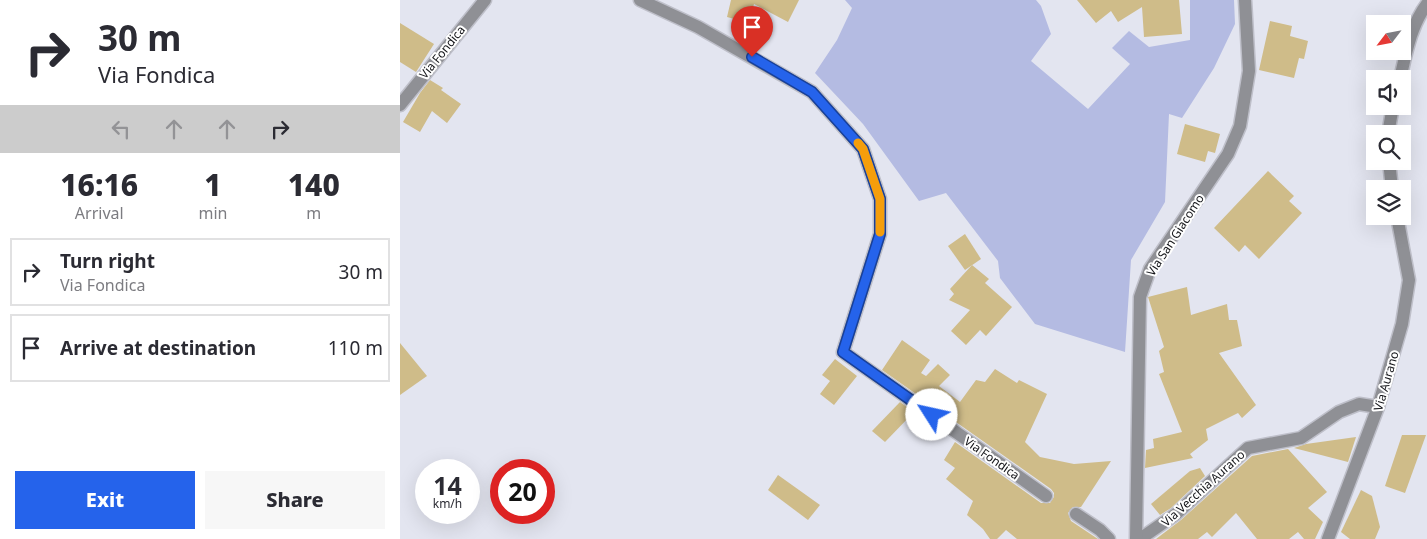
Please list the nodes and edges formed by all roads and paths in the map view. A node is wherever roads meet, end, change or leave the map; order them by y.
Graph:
1 (485, 0) edge
2 (640, 0) edge
3 (1245, 0) edge
4 (1427, 4) edge
5 (1402, 70) edge
6 (400, 104) edge
7 (1399, 225) edge
8 (1378, 407) junction
9 (1046, 496) dead end
10 (1076, 514) dead end
11 (1109, 539) edge
12 (1136, 539) edge
13 (1140, 539) edge
14 (1328, 539) edge

1 - 6 street, Via Fondica
2 - 9 street, Via Fondica
3 - 12 street, Via San Giacomo
4 - 5 street
7 - 8 street, Via Aurano
8 - 13 street, Via Vecchia Aurano
8 - 14 street, Via Aurano
10 - 11 street

